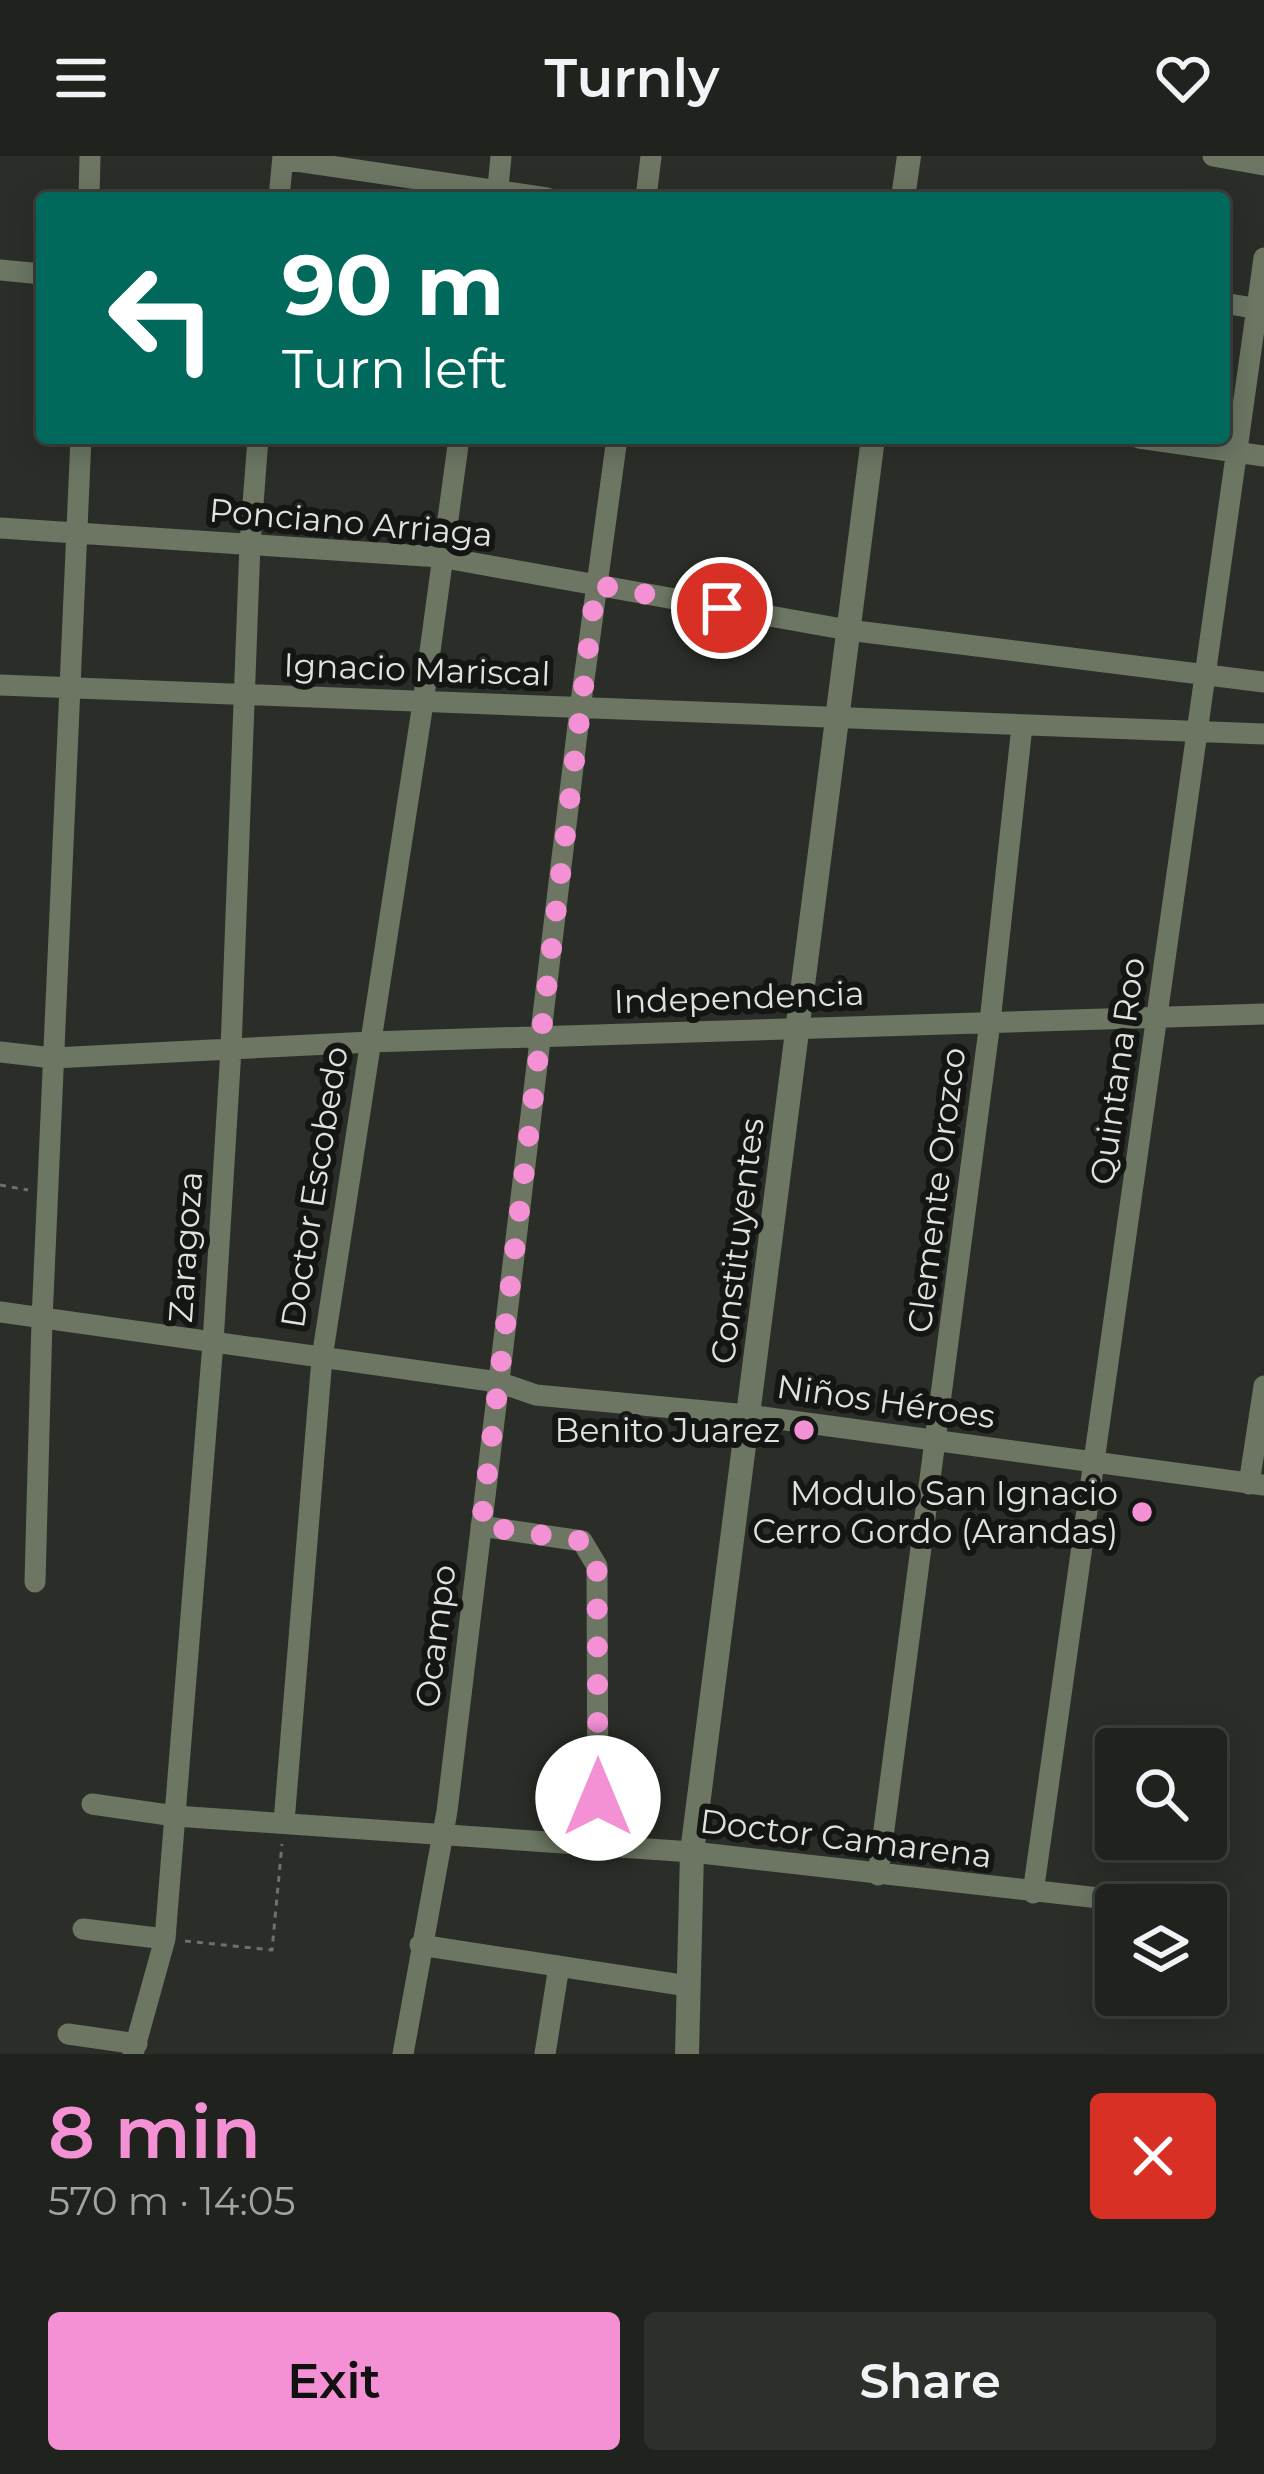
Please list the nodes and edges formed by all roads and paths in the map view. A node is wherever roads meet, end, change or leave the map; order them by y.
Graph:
1 (90, 156) edge
2 (501, 156) edge
3 (651, 156) edge
4 (908, 156) edge
5 (1213, 156) edge
6 (283, 158) edge
7 (1264, 165) edge
8 (89, 192) edge
9 (280, 192) edge
10 (485, 192) edge
11 (497, 192) edge
12 (647, 192) edge
13 (904, 192) edge
14 (1264, 258) edge
15 (0, 270) edge
16 (36, 273) edge
17 (1230, 304) edge
18 (1260, 309) edge
19 (80, 444) edge
20 (258, 444) edge
21 (457, 444) edge
22 (616, 444) edge
23 (872, 444) edge
24 (1179, 444) edge
25 (1239, 453) junction
26 (1264, 456) edge
27 (0, 527) edge
28 (76, 535) junction
29 (250, 544) junction
30 (440, 557) junction
31 (596, 585) junction
32 (848, 630) junction
33 (1207, 675) junction
34 (1264, 682) edge
35 (0, 685) edge
36 (69, 688) junction
37 (243, 696) junction
38 (423, 703) junction
39 (580, 709) junction
40 (837, 717) junction
41 (1022, 726) junction
42 (1200, 730) junction
43 (1264, 734) edge
44 (1264, 1014) edge
45 (1158, 1017) junction
46 (991, 1022) junction
47 (797, 1027) junction
48 (543, 1036) junction
49 (370, 1042) junction
50 (231, 1049) junction
51 (0, 1052) edge
52 (53, 1058) junction
53 (0, 1185) edge
54 (47, 1194) junction
55 (0, 1312) edge
56 (42, 1320) junction
57 (212, 1343) junction
58 (322, 1358) junction
59 (498, 1382) junction
60 (1264, 1386) edge
61 (748, 1415) junction
62 (938, 1442) junction
63 (1095, 1463) junction
64 (1256, 1485) edge
65 (481, 1526) junction
66 (35, 1582) dead end
67 (92, 1804) dead end
68 (176, 1816) junction
69 (284, 1822) junction
70 (443, 1834) junction
71 (598, 1845) junction
72 (692, 1852) junction
73 (878, 1875) junction
74 (1033, 1893) junction
75 (1095, 1899) edge
76 (83, 1929) dead end
77 (165, 1939) junction
78 (420, 1945) junction
79 (560, 1966) junction
80 (688, 1987) junction
81 (68, 2034) dead end
82 (135, 2049) edge
83 (403, 2054) edge
84 (544, 2054) edge
85 (687, 2054) edge

1 - 8 street
2 - 11 street
3 - 12 street
4 - 13 street
5 - 7 street
6 - 9 street
6 - 10 street
14 - 18 street, Quintana Roo
15 - 16 street
17 - 18 street
18 - 25 street, Quintana Roo
19 - 28 street
20 - 29 street, Zaragoza
21 - 30 street, Doctor Escobedo
22 - 31 street, Ocampo
23 - 32 street, Constituyentes
24 - 25 street
25 - 26 street
25 - 33 street, Quintana Roo
27 - 28 street, Ponciano Arriaga
28 - 29 street, Ponciano Arriaga
28 - 36 street
29 - 30 street, Ponciano Arriaga
29 - 37 street, Zaragoza
30 - 31 street, Ponciano Arriaga
30 - 38 street, Doctor Escobedo
31 - 32 street, Ponciano Arriaga
31 - 39 street, Ocampo
32 - 33 street, Ponciano Arriaga
32 - 40 street, Constituyentes
33 - 34 street, Ponciano Arriaga
33 - 42 street, Quintana Roo
35 - 36 street, Ignacio Mariscal
36 - 37 street, Ignacio Mariscal
36 - 52 street
37 - 38 street, Ignacio Mariscal
37 - 50 street, Zaragoza
38 - 39 street, Ignacio Mariscal
38 - 49 street, Doctor Escobedo
39 - 40 street, Ignacio Mariscal
39 - 48 street, Ocampo
40 - 41 street, Ignacio Mariscal
40 - 47 street, Constituyentes
41 - 42 street, Ignacio Mariscal
41 - 46 street, Clemente Orozco
42 - 43 street, Ignacio Mariscal
42 - 45 street, Quintana Roo
44 - 45 street, Independencia
45 - 46 street, Independencia
45 - 63 street, Quintana Roo
46 - 47 street, Independencia
46 - 62 street, Clemente Orozco
47 - 48 street, Independencia
47 - 61 street, Constituyentes
48 - 49 street, Independencia
48 - 59 street, Ocampo
49 - 50 street, Independencia
49 - 58 street, Doctor Escobedo
50 - 52 street, Independencia
50 - 57 street, Zaragoza
51 - 52 street, Independencia
52 - 54 street
53 - 54 path
54 - 56 street
55 - 56 street, Niños Héroes
56 - 57 street, Niños Héroes
56 - 66 street
57 - 58 street, Niños Héroes
57 - 68 street, Zaragoza
58 - 59 street, Niños Héroes
58 - 69 street, Doctor Escobedo
59 - 61 street, Niños Héroes
59 - 65 street, Ocampo
60 - 64 street
61 - 62 street, Niños Héroes
61 - 72 street, Constituyentes
62 - 63 street, Niños Héroes
62 - 73 street, Clemente Orozco
63 - 64 street, Niños Héroes
63 - 74 street, Quintana Roo
65 - 70 street, Ocampo
65 - 71 street
67 - 68 street, Doctor Camarena
68 - 69 street, Doctor Camarena
68 - 77 street, Zaragoza
69 - 70 street, Doctor Camarena
69 - 77 path
70 - 71 street, Doctor Camarena
70 - 78 street, Ocampo
71 - 72 street, Doctor Camarena
72 - 73 street, Doctor Camarena
72 - 80 street, Constituyentes
73 - 74 street, Doctor Camarena
74 - 75 street, Doctor Camarena
76 - 77 street
77 - 82 street, Zaragoza
78 - 79 street
78 - 83 street, Ocampo
79 - 80 street
79 - 84 street
80 - 85 street, Constituyentes
81 - 82 street

